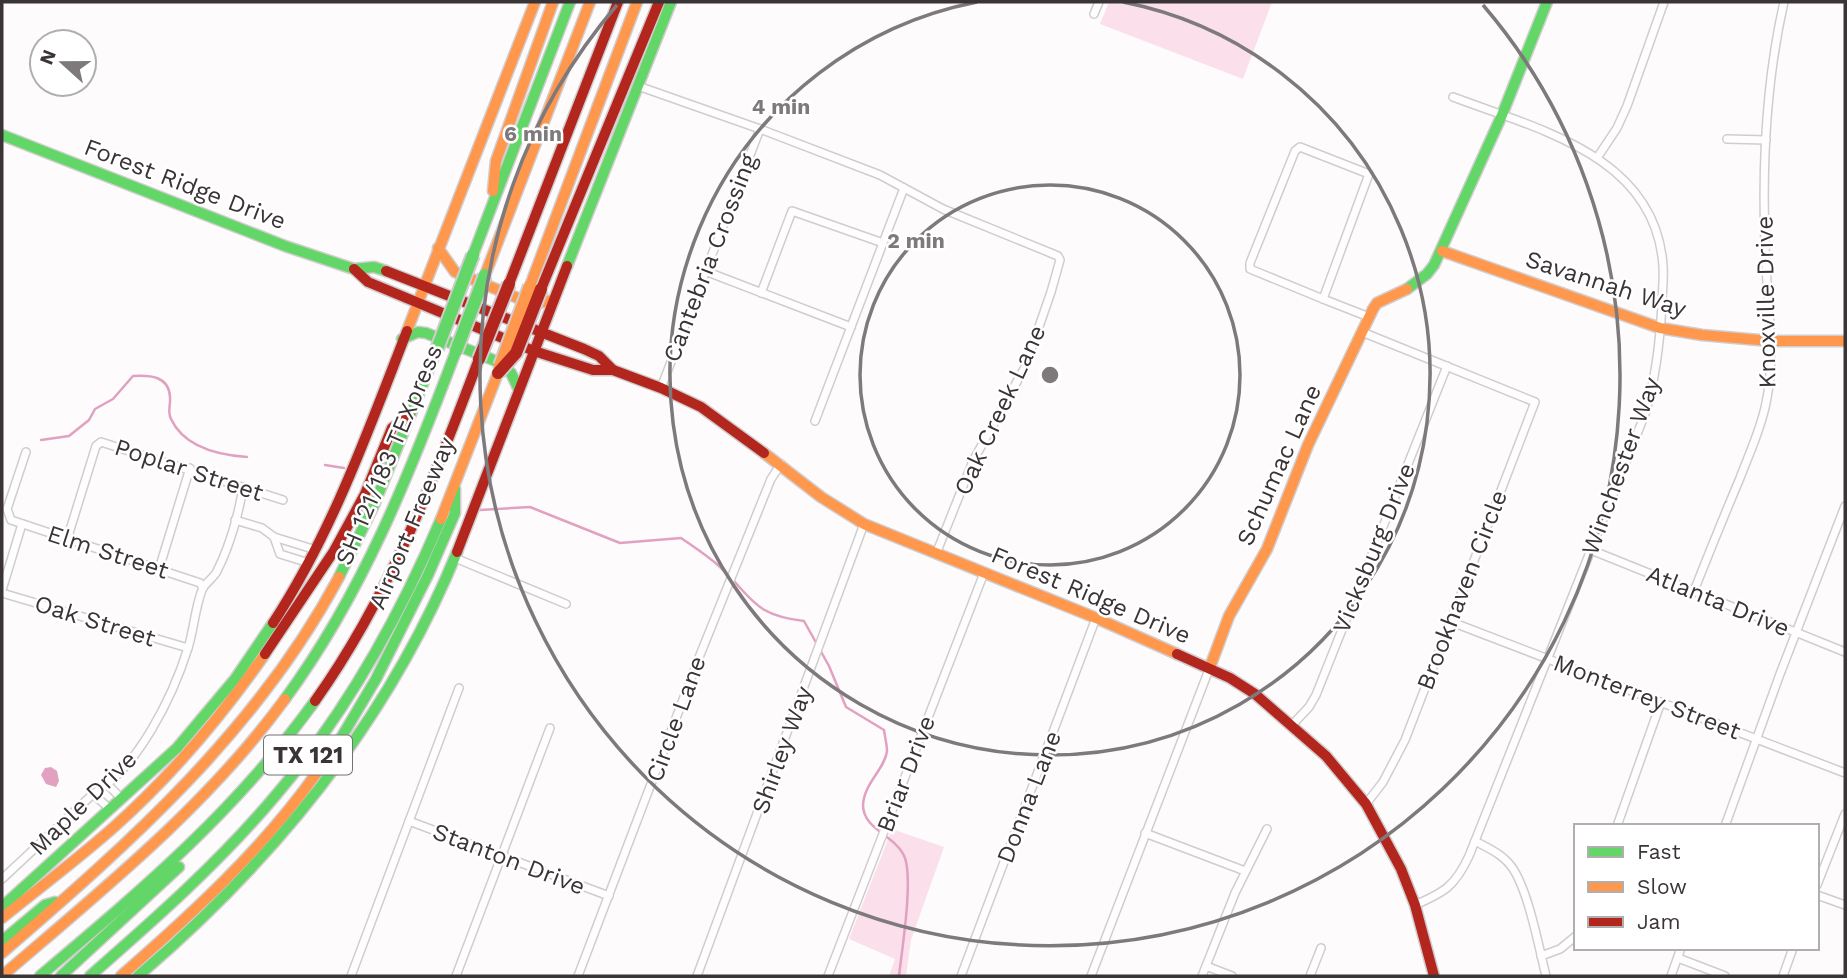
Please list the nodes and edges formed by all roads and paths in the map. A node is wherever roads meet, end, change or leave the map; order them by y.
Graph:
1 (535, 2) edge
2 (553, 2) edge
3 (570, 2) edge
4 (590, 2) edge
5 (618, 2) edge
6 (638, 2) edge
7 (659, 2) edge
8 (671, 2) edge
9 (1099, 2) edge
10 (1547, 2) edge
11 (1664, 2) edge
12 (1784, 2) edge
13 (1094, 14) dead end
14 (638, 86) junction
15 (1453, 97) dead end
16 (1502, 115) junction
17 (760, 129) junction
18 (2, 135) edge
19 (1727, 139) dead end
20 (1766, 140) junction
21 (1597, 158) junction
22 (904, 188) junction
23 (492, 204) junction
24 (883, 243) junction
25 (438, 248) junction
26 (1442, 251) junction
27 (354, 269) junction
28 (705, 271) junction
29 (424, 284) junction
30 (536, 288) junction
31 (761, 293) junction
32 (1323, 299) junction
33 (554, 300) junction
34 (417, 302) junction
35 (1368, 317) junction
36 (851, 327) junction
37 (1660, 328) junction
38 (541, 331) junction
39 (1362, 332) junction
40 (402, 339) junction
41 (1770, 341) junction
42 (1845, 341) edge
43 (534, 351) junction
44 (1447, 366) junction
45 (613, 370) junction
46 (661, 388) junction
47 (519, 390) junction
48 (410, 416) junction
49 (815, 421) dead end
50 (26, 452) dead end
51 (781, 464) junction
52 (190, 468) junction
53 (455, 481) junction
54 (243, 487) junction
55 (283, 500) dead end
56 (1845, 506) edge
57 (235, 520) junction
58 (22, 524) junction
59 (864, 524) junction
60 (274, 537) junction
61 (71, 540) junction
62 (316, 550) junction
63 (1591, 550) junction
64 (936, 554) junction
65 (455, 558) junction
66 (309, 563) junction
67 (159, 569) junction
68 (984, 573) junction
69 (203, 588) junction
70 (2, 591) edge
71 (1694, 591) junction
72 (566, 604) dead end
73 (1096, 618) junction
74 (1450, 621) junction
75 (1796, 632) junction
76 (188, 648) junction
77 (1845, 652) edge
78 (1548, 659) junction
79 (1210, 667) junction
80 (459, 688) dead end
81 (1661, 702) junction
82 (1292, 725) junction
83 (550, 727) dead end
84 (1756, 739) junction
85 (1845, 773) edge
86 (108, 785) junction
87 (93, 794) junction
88 (122, 799) junction
89 (1366, 804) junction
90 (110, 810) junction
91 (1845, 814) edge
92 (409, 821) junction
93 (1618, 824) edge
94 (1726, 824) edge
95 (1267, 829) dead end
96 (205, 831) junction
97 (1145, 833) junction
98 (1475, 841) junction
99 (501, 856) junction
100 (1245, 871) junction
101 (2, 879) edge
102 (1819, 881) edge
103 (609, 896) junction
104 (1819, 896) edge
105 (65, 899) junction
106 (1415, 905) junction
107 (1845, 905) edge
108 (2, 906) edge
109 (2, 918) edge
110 (1574, 938) edge
111 (2, 941) edge
112 (1321, 948) dead end
113 (1680, 950) edge
114 (1792, 950) edge
115 (2, 953) edge
116 (1541, 956) junction
117 (1678, 958) junction
118 (1206, 966) junction
119 (2, 976) edge
120 (40, 976) edge
121 (61, 976) edge
122 (90, 976) edge
123 (121, 976) edge
124 (138, 976) edge
125 (351, 976) edge
126 (456, 976) edge
127 (578, 976) edge
128 (697, 976) edge
129 (828, 976) edge
130 (961, 976) edge
131 (1091, 976) edge
132 (1202, 976) edge
133 (1232, 976) edge
134 (1310, 976) edge
135 (1434, 976) edge
136 (1546, 976) edge
137 (1671, 976) edge
138 (1725, 976) edge
139 (1783, 976) edge

1 - 25 main road
2 - 23 main road
3 - 23 main road, Airport Freeway / TX 121
4 - 119 main road, SH 121/183 TEXpress, bridge
5 - 96 main road, SH 121/183 TEXpress, bridge
6 - 30 main road, Airport Freeway / TX 121
7 - 30 main road
8 - 14 main road, Airport Freeway
9 - 13 street
10 - 16 main road, Schumac Lane
11 - 21 street
12 - 20 street, Knoxville Drive
14 - 17 street, Oak Creek Lane
14 - 33 main road, Airport Freeway
15 - 16 street, Winchester Way
16 - 21 street, Winchester Way
16 - 26 main road, Schumac Lane
17 - 22 street, Oak Creek Lane
17 - 28 street, Cantebria Crossing
18 - 27 main road, Forest Ridge Drive
19 - 20 street
20 - 41 street, Knoxville Drive
21 - 37 street, Winchester Way
22 - 24 street
22 - 64 street, Oak Creek Lane
23 - 48 main road, Airport Freeway / TX 121, bridge
24 - 31 street
24 - 36 street
25 - 29 main road
25 - 33 main road
26 - 35 main road, Schumac Lane
26 - 37 main road, Savannah Way
27 - 29 main road, Forest Ridge Drive
27 - 34 main road, Forest Ridge Drive
28 - 31 street
28 - 46 street, Cantebria Crossing
29 - 34 main road
29 - 38 main road, Forest Ridge Drive
30 - 53 main road, Airport Freeway / TX 121, bridge
31 - 36 street
32 - 32 street
32 - 35 street
33 - 38 main road, Airport Freeway
34 - 40 main road
34 - 43 main road, Forest Ridge Drive
35 - 39 main road, Schumac Lane
36 - 49 street
37 - 41 main road, Savannah Way
37 - 63 street, Winchester Way
38 - 43 main road, Airport Freeway
38 - 45 main road, Forest Ridge Drive
39 - 44 street
39 - 79 main road, Schumac Lane
40 - 47 main road
40 - 62 main road
41 - 42 main road, Savannah Way
41 - 71 street, Knoxville Drive
43 - 45 main road, Forest Ridge Drive
43 - 47 main road, Airport Freeway
44 - 74 street, Brookhaven Circle
44 - 82 street, Vicksburg Drive
45 - 46 main road, Forest Ridge Drive
46 - 51 main road, Forest Ridge Drive
47 - 65 main road, Airport Freeway
48 - 105 main road, Airport Freeway / TX 121
48 - 109 main road
50 - 58 street, Elm Street
51 - 59 main road, Forest Ridge Drive
51 - 103 street, Circle Lane
52 - 54 street, Poplar Street
52 - 61 street, Poplar Street
52 - 67 street
53 - 122 main road, Airport Freeway / TX 121
53 - 123 main road
54 - 55 street, Poplar Street
54 - 57 street, Maple Drive
56 - 75 street
57 - 60 street
57 - 69 street, Maple Drive
58 - 61 street, Elm Street
58 - 70 street
59 - 64 main road, Forest Ridge Drive
59 - 128 street, Shirley Way
60 - 62 street
60 - 66 street
61 - 67 street, Elm Street
62 - 66 main road
63 - 71 street, Atlanta Drive
63 - 78 street, Winchester Way
64 - 68 main road, Forest Ridge Drive
65 - 72 street
65 - 124 main road, Airport Freeway
66 - 88 main road
67 - 69 street, Elm Street
68 - 73 main road, Forest Ridge Drive
68 - 129 street, Briar Drive
69 - 76 street, Maple Drive
70 - 76 street, Oak Street
71 - 75 street, Atlanta Drive
73 - 79 main road, Forest Ridge Drive
73 - 130 street, Donna Lane
74 - 78 street, Monterrey Street
74 - 89 street, Brookhaven Circle
75 - 77 street, Atlanta Drive
75 - 84 street
76 - 86 street, Maple Drive
78 - 81 street, Monterrey Street
78 - 98 street, Winchester Way
79 - 82 main road, Forest Ridge Drive
79 - 97 street, Schumac Lane
80 - 92 street
81 - 84 street, Monterrey Street
81 - 93 street
82 - 89 main road, Forest Ridge Drive
83 - 99 street
84 - 85 street, Monterrey Street
84 - 94 street
86 - 87 street, Maple Drive
86 - 88 street
87 - 90 street
87 - 101 street, Maple Drive
88 - 90 main road
89 - 106 main road, Forest Ridge Drive
90 - 108 main road
91 - 102 street
92 - 99 street, Stanton Drive
92 - 125 street
95 - 100 street
96 - 120 main road, SH 121/183 TEXpress
96 - 121 main road
97 - 100 street
97 - 131 street, Schumac Lane
98 - 106 street, Winchester Way
98 - 116 street
99 - 103 street, Stanton Drive
99 - 126 street
100 - 118 street
103 - 127 street, Circle Lane
104 - 107 street
105 - 111 main road
105 - 115 main road, Airport Freeway / TX 121
106 - 135 main road, Forest Ridge Drive
110 - 116 street
112 - 134 street
113 - 117 street
114 - 139 street
116 - 136 street
117 - 137 street
117 - 138 street
118 - 132 street
118 - 133 street

